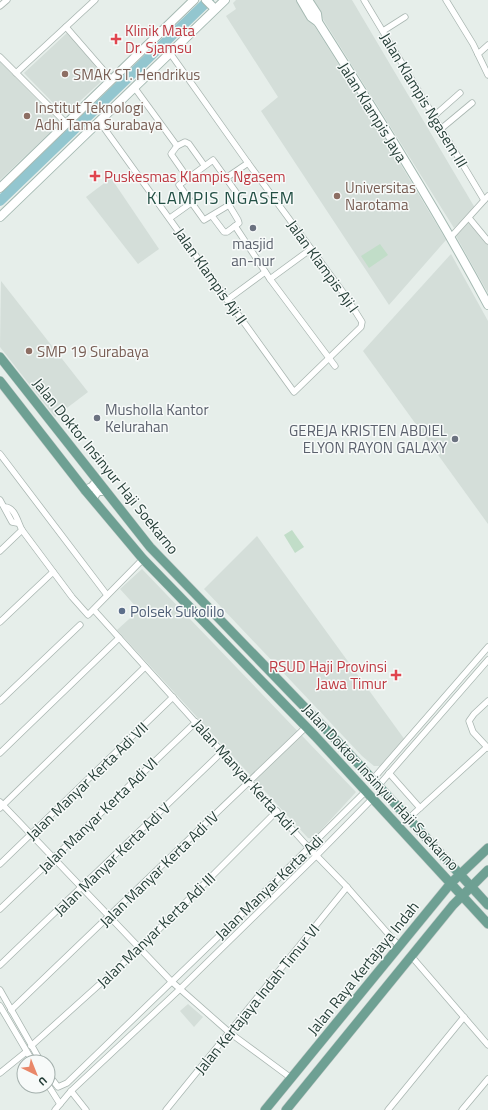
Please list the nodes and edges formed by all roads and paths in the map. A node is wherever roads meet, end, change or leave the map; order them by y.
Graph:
1 (6, 0) edge
2 (95, 0) edge
3 (194, 0) edge
4 (206, 0) edge
5 (225, 0) edge
6 (301, 0) edge
7 (308, 0) edge
8 (364, 0) edge
9 (446, 0) edge
10 (0, 6) edge
11 (214, 8) junction
12 (405, 17) dead end
13 (318, 22) junction
14 (66, 27) junction
15 (383, 32) junction
16 (488, 45) edge
17 (170, 53) junction
18 (478, 54) junction
19 (0, 57) edge
20 (16, 74) junction
21 (488, 75) edge
22 (112, 80) junction
23 (134, 87) junction
24 (460, 93) dead end
25 (472, 103) dead end
26 (434, 116) junction
27 (99, 121) junction
28 (66, 123) junction
29 (442, 128) junction
30 (177, 146) junction
31 (248, 163) junction
32 (204, 165) junction
33 (187, 177) junction
34 (226, 178) junction
35 (0, 188) edge
36 (486, 198) edge
37 (191, 203) junction
38 (229, 205) junction
39 (212, 216) junction
40 (0, 217) edge
41 (170, 218) junction
42 (469, 218) junction
43 (235, 226) junction
44 (450, 238) junction
45 (488, 241) edge
46 (311, 249) junction
47 (265, 272) junction
48 (270, 279) junction
49 (227, 300) junction
50 (488, 304) edge
51 (0, 357) edge
52 (329, 359) junction
53 (335, 366) dead end
54 (0, 381) edge
55 (294, 392) joint
56 (0, 454) edge
57 (97, 481) junction
58 (85, 490) junction
59 (105, 491) junction
60 (0, 500) edge
61 (94, 500) junction
62 (22, 530) junction
63 (0, 551) edge
64 (143, 560) junction
65 (53, 572) junction
66 (108, 595) junction
67 (94, 610) junction
68 (0, 622) edge
69 (80, 625) dead end
70 (119, 638) junction
71 (488, 647) edge
72 (488, 660) edge
73 (145, 667) junction
74 (463, 681) junction
75 (451, 695) junction
76 (173, 697) junction
77 (0, 701) edge
78 (488, 701) edge
79 (318, 721) junction
80 (196, 722) junction
81 (309, 730) junction
82 (488, 747) edge
83 (223, 751) junction
84 (0, 753) edge
85 (389, 773) junction
86 (250, 782) junction
87 (376, 782) junction
88 (368, 795) junction
89 (1, 805) edge
90 (420, 808) junction
91 (277, 811) junction
92 (409, 818) junction
93 (32, 834) junction
94 (488, 848) edge
95 (310, 849) junction
96 (316, 855) junction
97 (54, 858) junction
98 (0, 864) edge
99 (488, 870) edge
100 (459, 875) junction
101 (451, 883) junction
102 (471, 886) junction
103 (82, 887) junction
104 (347, 887) junction
105 (463, 896) junction
106 (488, 904) edge
107 (0, 909) edge
108 (110, 916) junction
109 (488, 924) edge
110 (398, 946) junction
111 (140, 948) junction
112 (412, 957) junction
113 (0, 965) edge
114 (176, 985) junction
115 (0, 990) edge
116 (0, 1006) edge
117 (11, 1010) junction
118 (464, 1018) junction
119 (230, 1033) junction
120 (488, 1045) edge
121 (31, 1046) junction
122 (26, 1052) joint
123 (36, 1054) edge
124 (0, 1073) edge
125 (291, 1078) junction
126 (488, 1079) edge
127 (56, 1087) edge
128 (303, 1089) junction
129 (71, 1091) junction
130 (54, 1094) edge
131 (60, 1104) junction
132 (55, 1110) edge
133 (86, 1110) edge
134 (166, 1110) edge
135 (264, 1110) edge
136 (286, 1110) edge
137 (388, 1110) edge
138 (462, 1110) edge

1 - 10 street
2 - 14 street
3 - 22 street
4 - 11 street
5 - 11 street
6 - 13 street, Jalan Klampis Jaya
7 - 13 street, Jalan Klampis Jaya
8 - 15 street, Jalan Klampis Ngasem III
9 - 18 street
11 - 17 street
12 - 15 street
13 - 44 street, Jalan Klampis Jaya
14 - 20 street
14 - 22 street
15 - 26 street, Jalan Klampis Ngasem III
16 - 18 street
17 - 23 street
17 - 31 street, Jalan Klampis Aji I
18 - 21 street
19 - 20 street
20 - 28 street
22 - 28 street
23 - 27 street
23 - 30 street
24 - 26 street
25 - 29 street
26 - 29 street, Jalan Klampis Ngasem III
27 - 40 street
27 - 41 street, Jalan Klampis Aji II
28 - 35 street
29 - 36 street, Jalan Klampis Ngasem III
30 - 32 street
30 - 33 street
31 - 34 street
31 - 46 street, Jalan Klampis Aji I
32 - 33 street
32 - 34 street
33 - 37 street
34 - 38 street
36 - 42 street
37 - 39 street
37 - 41 street
38 - 39 street
38 - 43 street
39 - 43 street
41 - 49 street, Jalan Klampis Aji II
42 - 44 street
42 - 45 street
43 - 47 street
44 - 50 street, Jalan Klampis Jaya
46 - 48 street
46 - 52 street, Jalan Klampis Aji I
47 - 48 street
47 - 49 street
48 - 52 street
49 - 55 street, Jalan Klampis Aji II
51 - 57 main road, Jalan Doktor Insinyur Haji Soekarno
52 - 53 street
52 - 55 street, Jalan Klampis Aji I
54 - 58 main road, Jalan Doktor Insinyur Haji Soekarno
56 - 66 street
57 - 58 street
57 - 59 main road, Jalan Doktor Insinyur Haji Soekarno
58 - 61 main road, Jalan Doktor Insinyur Haji Soekarno
59 - 61 street
59 - 79 main road, Jalan Doktor Insinyur Haji Soekarno
60 - 62 street
61 - 64 main road, Jalan Doktor Insinyur Haji Soekarno
62 - 63 street
62 - 65 street
64 - 66 street
64 - 81 main road, Jalan Doktor Insinyur Haji Soekarno
65 - 67 street
65 - 68 street
66 - 67 street
67 - 70 street, Jalan Manyar Kerta Adi I
69 - 77 street
70 - 73 street, Jalan Manyar Kerta Adi I
70 - 84 street
71 - 74 street
72 - 74 street
73 - 76 street, Jalan Manyar Kerta Adi I
73 - 89 street
74 - 75 street
74 - 75 street
75 - 85 street
75 - 87 street
76 - 80 street, Jalan Manyar Kerta Adi I
76 - 93 street, Jalan Manyar Kerta Adi VII
78 - 82 street
79 - 81 street
79 - 87 main road, Jalan Doktor Insinyur Haji Soekarno
80 - 83 street, Jalan Manyar Kerta Adi I
80 - 97 street, Jalan Manyar Kerta Adi VI
81 - 86 street, Jalan Manyar Kerta Adi IV
81 - 88 main road, Jalan Doktor Insinyur Haji Soekarno
82 - 90 street
83 - 86 street, Jalan Manyar Kerta Adi I
83 - 103 street, Jalan Manyar Kerta Adi V
85 - 87 street
85 - 90 street
86 - 91 street, Jalan Manyar Kerta Adi I
86 - 108 street, Jalan Manyar Kerta Adi IV
87 - 92 main road, Jalan Doktor Insinyur Haji Soekarno
88 - 95 street, Jalan Manyar Kerta Adi
88 - 96 street, Jalan Manyar Kerta Adi
88 - 101 main road, Jalan Doktor Insinyur Haji Soekarno
89 - 93 street
90 - 92 street
91 - 95 street, Jalan Manyar Kerta Adi I
91 - 111 street, Jalan Manyar Kerta Adi III
92 - 100 main road, Jalan Doktor Insinyur Haji Soekarno
93 - 97 street
93 - 98 street, Jalan Manyar Kerta Adi VII
94 - 100 main road, Jalan Raya Kertajaya Indah
95 - 96 street, Jalan Manyar Kerta Adi I
95 - 114 street, Jalan Manyar Kerta Adi
96 - 104 street, Jalan Manyar Kerta Adi I
96 - 114 street, Jalan Manyar Kerta Adi
97 - 103 street
97 - 107 street, Jalan Manyar Kerta Adi VI
99 - 102 main road, Jalan Raya Kertajaya Indah
100 - 101 main road, Jalan Raya Kertajaya Indah
100 - 102 main road, Jalan Doktor Insinyur Haji Soekarno
101 - 105 main road, Jalan Doktor Insinyur Haji Soekarno
101 - 110 main road, Jalan Raya Kertajaya Indah
102 - 105 main road, Jalan Raya Kertajaya Indah
102 - 106 main road, Jalan Doktor Insinyur Haji Soekarno
103 - 108 street
103 - 113 street, Jalan Manyar Kerta Adi V
104 - 110 street, Jalan Manyar Kerta Adi I
104 - 119 street, Jalan Kertajaya Indah Timur VI
105 - 109 main road, Jalan Doktor Insinyur Haji Soekarno
105 - 112 main road, Jalan Raya Kertajaya Indah
108 - 111 street
108 - 117 street, Jalan Manyar Kerta Adi IV
110 - 125 main road, Jalan Raya Kertajaya Indah
111 - 114 street
111 - 121 street, Jalan Manyar Kerta Adi III
112 - 118 street
112 - 128 main road, Jalan Raya Kertajaya Indah
114 - 119 street
114 - 127 street
114 - 129 street, Jalan Manyar Kerta Adi
115 - 117 street
116 - 122 street
117 - 121 street
118 - 120 street
118 - 137 street
119 - 125 street
119 - 134 street, Jalan Kertajaya Indah Timur VI
121 - 123 street
122 - 124 street
125 - 128 main road
125 - 135 main road, Jalan Raya Kertajaya Indah
126 - 138 street
128 - 136 main road, Jalan Raya Kertajaya Indah
129 - 131 street, Jalan Manyar Kerta Adi
129 - 133 street
130 - 131 street
131 - 132 street, Jalan Manyar Kerta Adi

